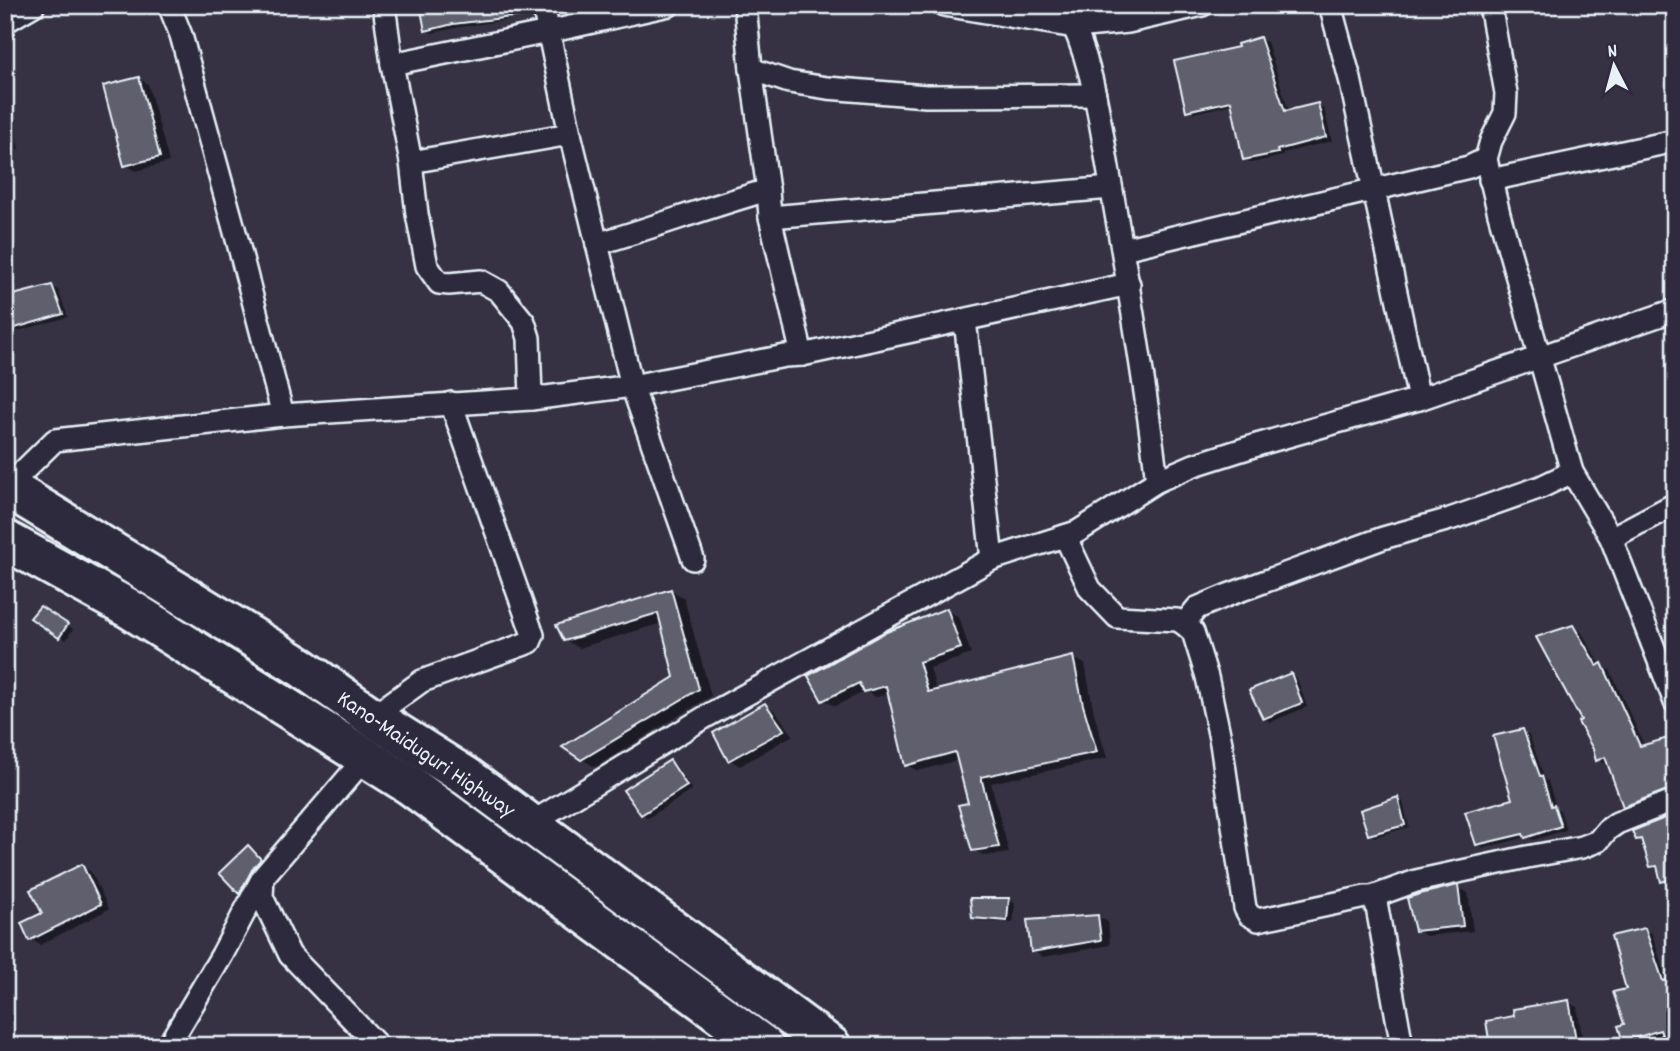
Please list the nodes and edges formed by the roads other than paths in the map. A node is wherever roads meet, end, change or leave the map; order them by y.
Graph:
1 (34, 5) edge
2 (169, 5) edge
3 (384, 5) edge
4 (543, 5) edge
5 (669, 5) edge
6 (745, 5) edge
7 (944, 5) edge
8 (1063, 5) edge
9 (1202, 5) edge
10 (1330, 5) edge
11 (1490, 5) edge
12 (5, 22) edge
13 (1075, 27) junction
14 (548, 32) junction
15 (392, 64) junction
16 (751, 69) junction
17 (1095, 94) junction
18 (570, 134) junction
19 (1675, 141) edge
20 (1486, 159) junction
21 (411, 162) junction
22 (1490, 180) junction
23 (1111, 188) junction
24 (768, 190) junction
25 (1373, 190) junction
26 (770, 217) junction
27 (597, 244) junction
28 (1123, 249) junction
29 (1129, 284) junction
30 (1675, 310) edge
31 (965, 320) junction
32 (802, 355) junction
33 (1539, 358) junction
34 (632, 386) junction
35 (531, 399) junction
36 (1419, 399) junction
37 (452, 403) junction
38 (283, 415) junction
39 (1572, 472) junction
40 (1157, 481) junction
41 (6, 488) edge
42 (1675, 504) edge
43 (1065, 536) junction
44 (1611, 538) junction
45 (5, 540) edge
46 (693, 559) dead end
47 (992, 559) junction
48 (1184, 624) junction
49 (1675, 702) edge
50 (372, 717) junction
51 (365, 758) junction
52 (1675, 800) edge
53 (531, 823) junction
54 (263, 877) junction
55 (1372, 897) junction
56 (168, 1046) edge
57 (378, 1046) edge
58 (764, 1046) edge
59 (831, 1046) edge
60 (1402, 1046) edge

1 - 12 street
2 - 38 street
3 - 15 street
4 - 14 street
5 - 14 street
6 - 16 street
7 - 13 street
8 - 13 street
9 - 13 street
10 - 25 street
11 - 20 street
13 - 17 street
14 - 15 street
14 - 18 street
15 - 21 street
16 - 17 street
16 - 24 street
17 - 23 street
18 - 21 street
18 - 27 street
19 - 22 street
20 - 22 street
20 - 25 street
21 - 35 street
22 - 33 street
23 - 26 street
23 - 28 street
24 - 26 street
24 - 27 street
25 - 28 street
25 - 36 street
26 - 32 street
27 - 34 street
28 - 29 street
29 - 31 street
29 - 40 street
30 - 33 street
31 - 32 street
31 - 47 street
32 - 34 street
33 - 36 street
33 - 39 street
34 - 35 street
34 - 46 street
35 - 37 street
36 - 40 street
37 - 38 street
37 - 50 street
38 - 41 street
39 - 44 street
39 - 48 street
40 - 43 street
41 - 50 highway, Kano-Maiduguri Highway
42 - 44 street
43 - 47 street
43 - 48 street
44 - 49 street
45 - 51 highway, Kano-Maiduguri Highway
47 - 53 street
48 - 55 street
50 - 53 highway, Kano-Maiduguri Highway
51 - 54 street
51 - 58 highway, Kano-Maiduguri Highway
52 - 55 street
53 - 59 highway, Kano-Maiduguri Highway
54 - 56 street
54 - 57 street
55 - 60 street

